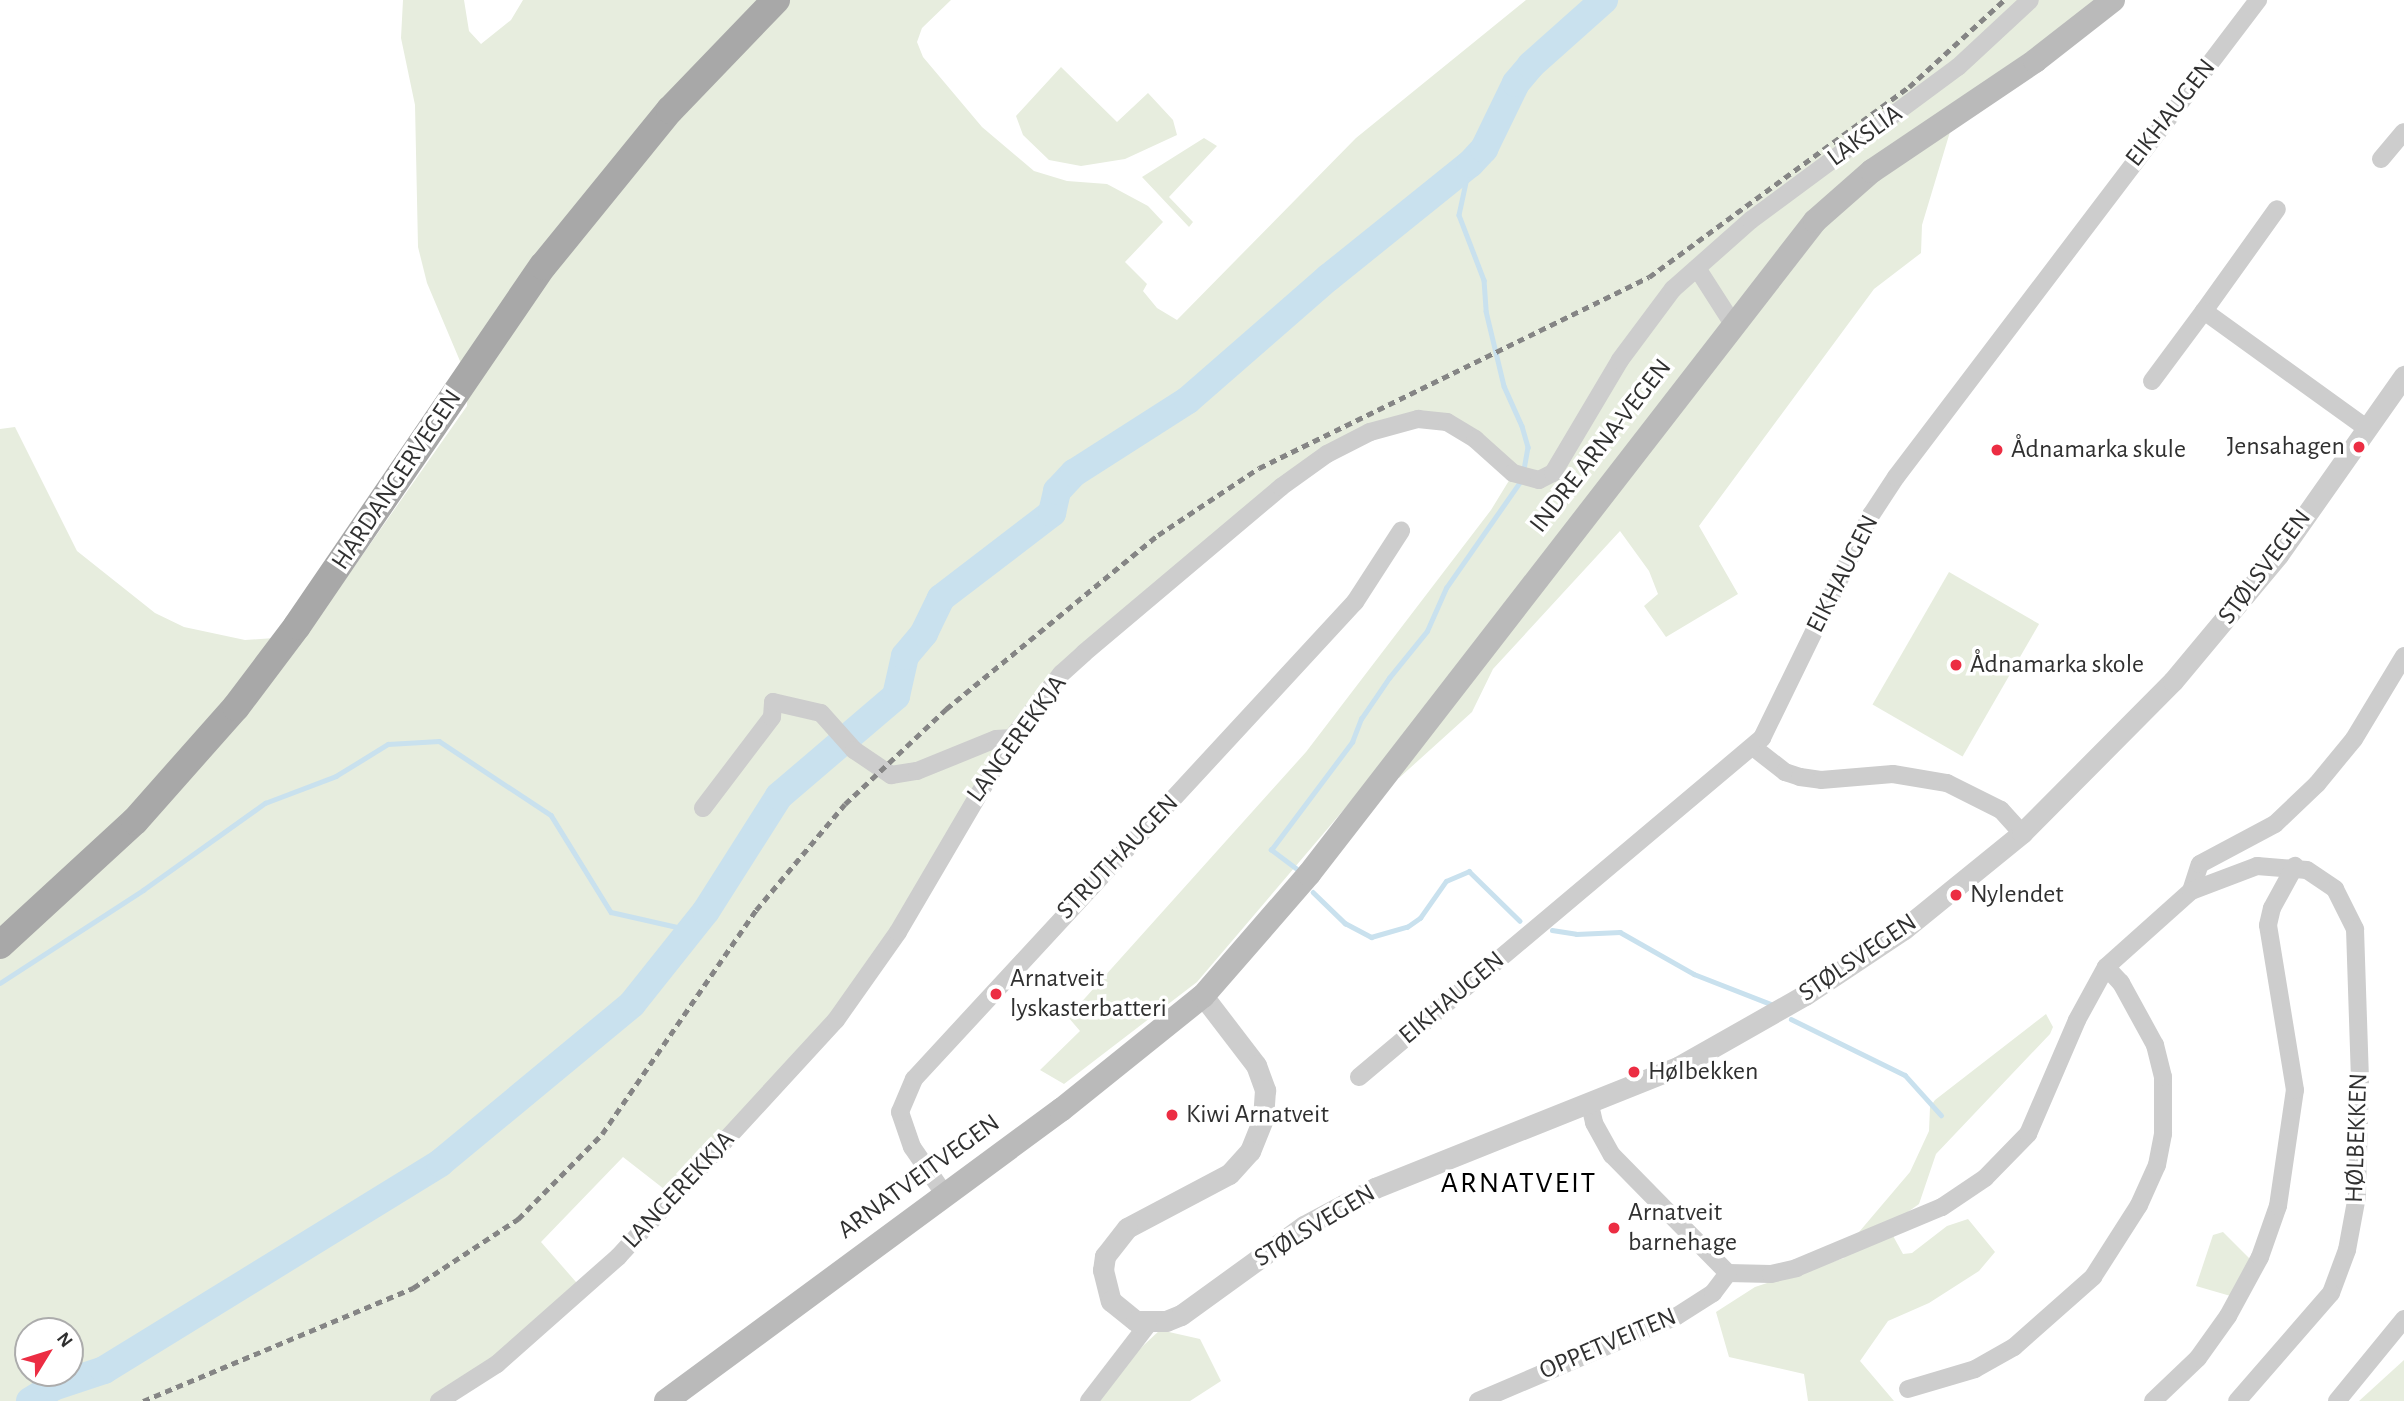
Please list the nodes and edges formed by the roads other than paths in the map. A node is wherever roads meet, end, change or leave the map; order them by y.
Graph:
1 (776, 0) edge
2 (2030, 0) edge
3 (2113, 0) edge
4 (2258, 0) edge
5 (2404, 132) edge
6 (2381, 159) dead end
7 (2277, 209) dead end
8 (1697, 268) junction
9 (2204, 311) junction
10 (1733, 324) junction
11 (2404, 376) edge
12 (2152, 381) dead end
13 (2365, 427) junction
14 (1401, 531) dead end
15 (2404, 656) edge
16 (1012, 738) junction
17 (1753, 747) junction
18 (703, 808) dead end
19 (2022, 833) junction
20 (2295, 866) junction
21 (2191, 891) junction
22 (0, 944) edge
23 (2106, 967) junction
24 (1203, 996) junction
25 (1359, 1077) dead end
26 (1590, 1105) junction
27 (945, 1195) junction
28 (1728, 1273) junction
29 (2404, 1319) edge
30 (1149, 1323) junction
31 (1908, 1388) dead end
32 (439, 1401) edge
33 (666, 1401) edge
34 (1088, 1401) edge
35 (1478, 1401) edge
36 (2154, 1401) edge
37 (2237, 1401) edge
38 (2337, 1401) edge

1 - 22 main road, HARDANGERVEGEN
2 - 8 street, LAKSLIA
3 - 10 main road, INDRE ARNA-VEGEN
4 - 17 street, EIKHAUGEN
5 - 6 street
7 - 9 street
8 - 10 street
8 - 16 street, LANGEREKKJA
9 - 12 street
9 - 13 street
10 - 24 main road, INDRE ARNA-VEGEN
11 - 13 street, STØLSVEGEN
13 - 19 street, STØLSVEGEN
14 - 27 street, STRUTHAUGEN
15 - 21 street, HØLBEKKEN
16 - 18 street
16 - 32 street, LANGEREKKJA
17 - 19 street
17 - 25 street, EIKHAUGEN
19 - 26 street, STØLSVEGEN
20 - 21 street, HØLBEKKEN
20 - 36 street
20 - 37 street, HØLBEKKEN
21 - 23 street, HØLBEKKEN
23 - 28 street, HØLBEKKEN
23 - 31 street
24 - 27 main road, ARNATVEITVEGEN
24 - 30 street
26 - 28 street
26 - 30 street, STØLSVEGEN
27 - 33 main road, ARNATVEITVEGEN
28 - 35 street, OPPETVEITEN
29 - 38 street
30 - 34 street

